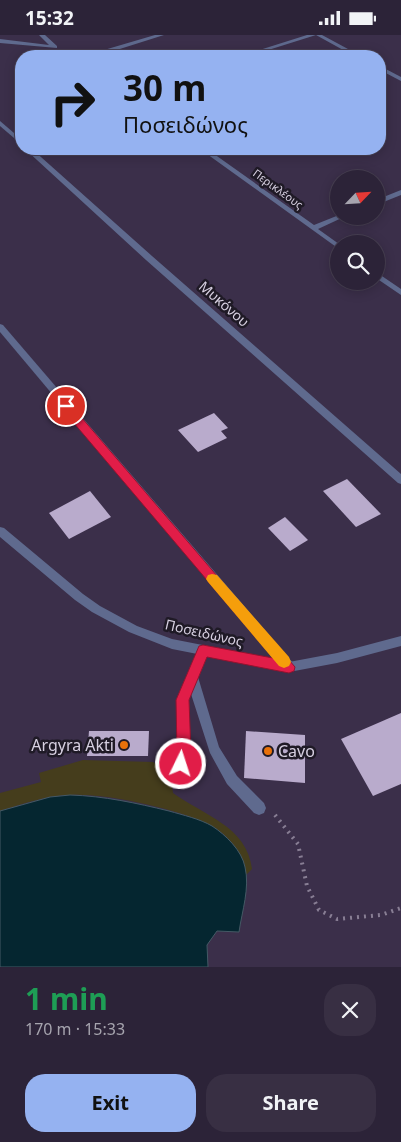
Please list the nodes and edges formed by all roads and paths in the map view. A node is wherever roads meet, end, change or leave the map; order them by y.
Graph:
1 (42, 35) edge
2 (161, 35) edge
3 (313, 35) edge
4 (318, 35) edge
5 (0, 41) edge
6 (54, 47) junction
7 (58, 50) edge
8 (114, 50) edge
9 (264, 50) edge
10 (347, 50) edge
11 (386, 71) edge
12 (401, 79) edge
13 (0, 123) edge
14 (15, 137) edge
15 (35, 155) edge
16 (211, 155) edge
17 (401, 192) edge
18 (385, 199) edge
19 (330, 221) edge
20 (313, 228) junction
21 (330, 240) edge
22 (385, 281) edge
23 (401, 293) edge
24 (0, 327) edge
25 (401, 480) edge
26 (0, 531) edge
27 (401, 641) edge
28 (203, 650) junction
29 (289, 667) junction
30 (192, 677) junction
31 (181, 764) dead end
32 (259, 808) joint
33 (401, 908) edge

1 - 6 street
2 - 8 street
3 - 9 street
4 - 10 street
5 - 6 street
6 - 7 street
11 - 12 street
13 - 14 street
15 - 25 street, Μυκόνου
16 - 20 street, Περικλέους
17 - 18 street
19 - 20 street
20 - 21 street, Περικλέους
22 - 23 street
24 - 29 street
26 - 28 street, Ποσειδώνος
27 - 29 street, Ποσειδώνος
28 - 29 street, Ποσειδώνος
28 - 30 street
30 - 31 street
30 - 32 street
32 - 33 path

